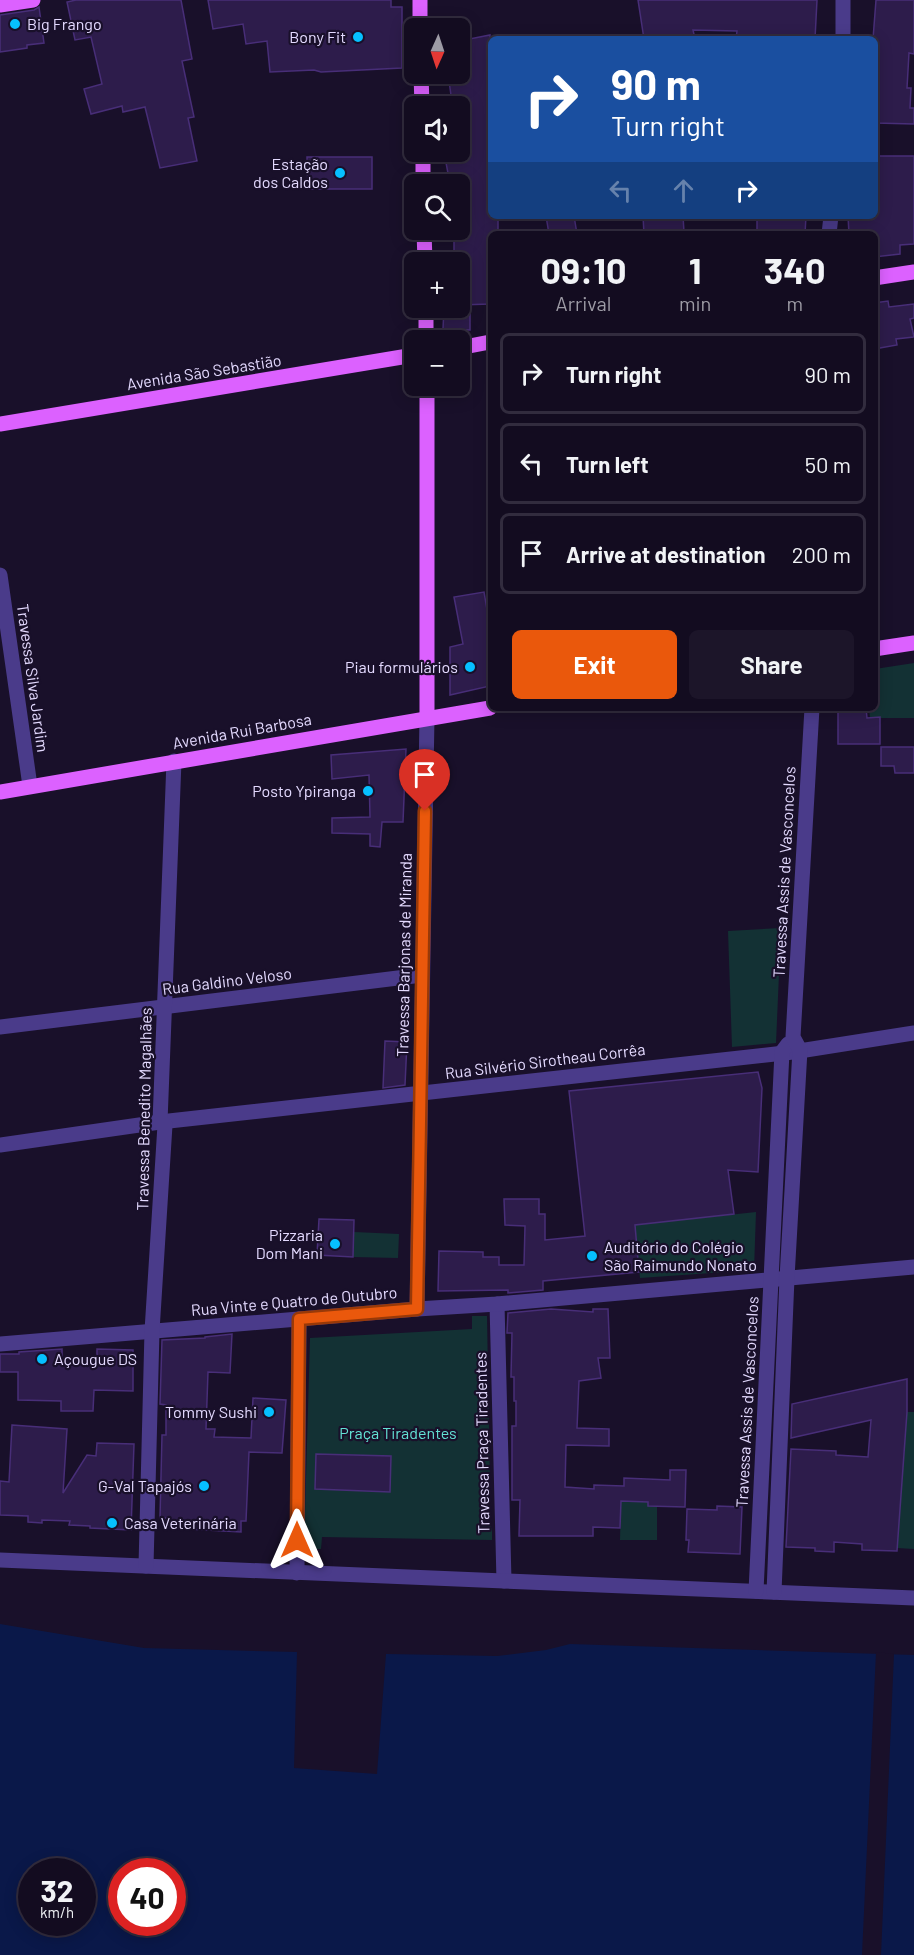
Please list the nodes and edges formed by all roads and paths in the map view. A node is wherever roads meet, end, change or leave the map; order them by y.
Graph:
1 (33, 0) edge
2 (420, 0) edge
3 (843, 0) edge
4 (0, 5) edge
5 (420, 18) edge
6 (843, 36) edge
7 (914, 272) edge
8 (878, 277) edge
9 (488, 342) edge
10 (470, 346) edge
11 (404, 357) edge
12 (427, 396) edge
13 (0, 424) edge
14 (0, 575) edge
15 (914, 643) edge
16 (878, 648) edge
17 (488, 708) edge
18 (812, 711) edge
19 (427, 717) junction
20 (174, 761) junction
21 (30, 786) junction
22 (0, 792) edge
23 (422, 975) junction
24 (164, 1007) junction
25 (0, 1027) edge
26 (914, 1032) edge
27 (797, 1044) junction
28 (782, 1052) junction
29 (419, 1094) junction
30 (160, 1122) junction
31 (0, 1144) edge
32 (914, 1267) edge
33 (787, 1278) junction
34 (771, 1279) junction
35 (497, 1304) junction
36 (417, 1309) junction
37 (299, 1319) junction
38 (152, 1331) junction
39 (0, 1344) edge
40 (0, 1560) edge
41 (146, 1566) junction
42 (297, 1572) junction
43 (504, 1581) junction
44 (756, 1591) junction
45 (774, 1592) junction
46 (914, 1598) edge

1 - 4 main road
2 - 5 main road
3 - 6 street
7 - 8 main road
9 - 10 main road
11 - 13 main road, Avenida São Sebastião
12 - 19 main road, Travessa Barjonas de Miranda
14 - 21 street, Travessa Silva Jardim
15 - 16 main road
17 - 19 main road, Avenida Rui Barbosa
18 - 27 street, Travessa Assis de Vasconcelos
19 - 20 main road, Avenida Rui Barbosa
19 - 23 street, Travessa Barjonas de Miranda
20 - 21 main road, Avenida Rui Barbosa
20 - 24 street, Travessa Benedito Magalhães
21 - 22 main road, Avenida Rui Barbosa
23 - 24 street, Rua Galdino Veloso
23 - 29 street, Travessa Barjonas de Miranda
24 - 25 street, Rua Galdino Veloso
24 - 30 street, Travessa Benedito Magalhães
26 - 27 street
27 - 28 street
27 - 33 street, Travessa Assis de Vasconcelos
28 - 29 street, Rua Silvério Sirotheau Corrêa
28 - 34 street, Travessa Assis de Vasconcelos
29 - 30 street, Rua Silvério Sirotheau Corrêa
29 - 36 street, Travessa Barjonas de Miranda
30 - 31 street, Rua Silvério Sirotheau Corrêa
30 - 38 street, Travessa Benedito Magalhães
32 - 33 street, Rua Vinte e Quatro de Outubro
33 - 34 street, Rua Vinte e Quatro de Outubro
33 - 45 street, Travessa Assis de Vasconcelos
34 - 35 street, Rua Vinte e Quatro de Outubro
34 - 44 street, Travessa Assis de Vasconcelos
35 - 36 street, Rua Vinte e Quatro de Outubro
35 - 43 street, Travessa Praça Tiradentes
36 - 37 street, Rua Vinte e Quatro de Outubro
37 - 38 street, Rua Vinte e Quatro de Outubro
37 - 42 street
38 - 39 street, Rua Vinte e Quatro de Outubro
38 - 41 street, Travessa Benedito Magalhães
40 - 41 street
41 - 42 street
42 - 43 street
43 - 44 street
44 - 45 street
45 - 46 street

